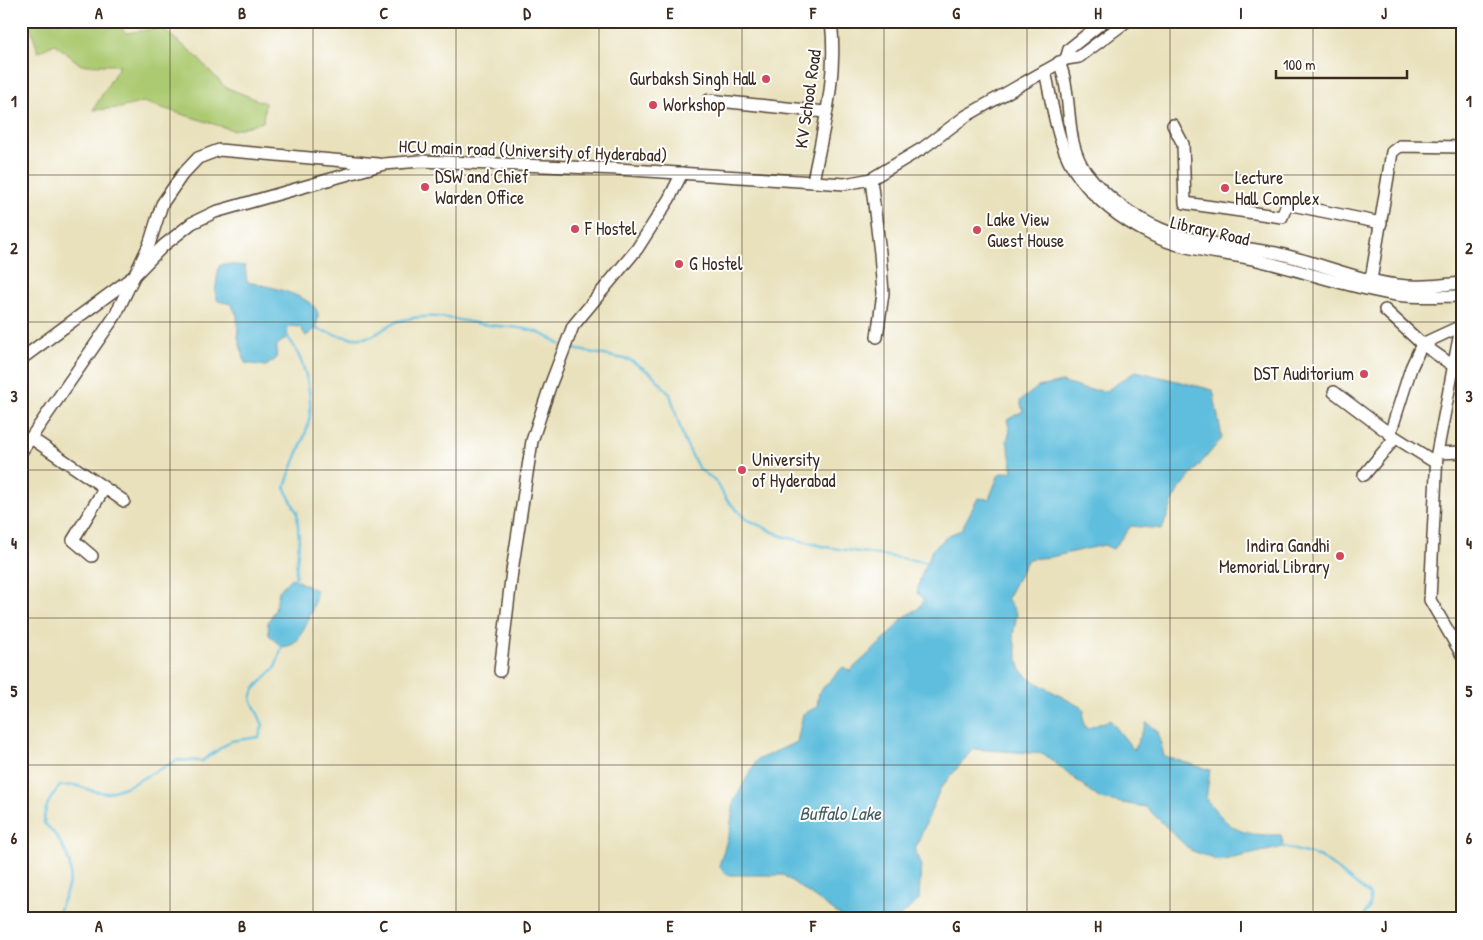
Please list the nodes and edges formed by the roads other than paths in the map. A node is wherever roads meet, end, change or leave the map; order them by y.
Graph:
1 (831, 21) edge
2 (1104, 21) edge
3 (1127, 21) edge
4 (1062, 60) junction
5 (1044, 71) junction
6 (709, 100) dead end
7 (825, 112) junction
8 (1173, 125) dead end
9 (1462, 147) edge
10 (384, 164) junction
11 (682, 173) junction
12 (871, 179) junction
13 (813, 181) junction
14 (1381, 223) junction
15 (134, 276) junction
16 (1462, 283) edge
17 (1370, 285) junction
18 (1462, 296) edge
19 (1385, 310) dead end
20 (1461, 323) edge
21 (877, 337) dead end
22 (1422, 344) junction
23 (21, 359) edge
24 (1452, 365) junction
25 (1334, 392) dead end
26 (1392, 436) junction
27 (31, 438) junction
28 (21, 452) edge
29 (1462, 452) edge
30 (1436, 458) junction
31 (1364, 475) dead end
32 (104, 489) junction
33 (124, 500) dead end
34 (92, 556) dead end
35 (1462, 655) edge
36 (500, 671) dead end

1 - 7 street, KV School Road
2 - 4 street
3 - 4 street
4 - 5 street, HCU main road (University of Hyderabad)
4 - 17 street
5 - 12 street, HCU main road (University of Hyderabad)
5 - 17 street, Library Road
6 - 7 street
7 - 13 street, KV School Road
8 - 14 street
9 - 14 street
10 - 11 street, HCU main road (University of Hyderabad)
10 - 15 street, HCU main road (University of Hyderabad)
10 - 15 street
11 - 13 street, HCU main road (University of Hyderabad)
11 - 36 street
12 - 13 street, HCU main road (University of Hyderabad)
12 - 21 street
14 - 17 street
15 - 23 street, HCU main road (University of Hyderabad)
15 - 27 street
16 - 17 street
17 - 18 street, Library Road
19 - 22 street
20 - 22 street
20 - 24 street
22 - 24 street
22 - 26 street
24 - 30 street
25 - 26 street
26 - 30 street
26 - 31 street
27 - 28 street
27 - 32 street
29 - 30 street
30 - 35 street
32 - 33 street
32 - 34 street

